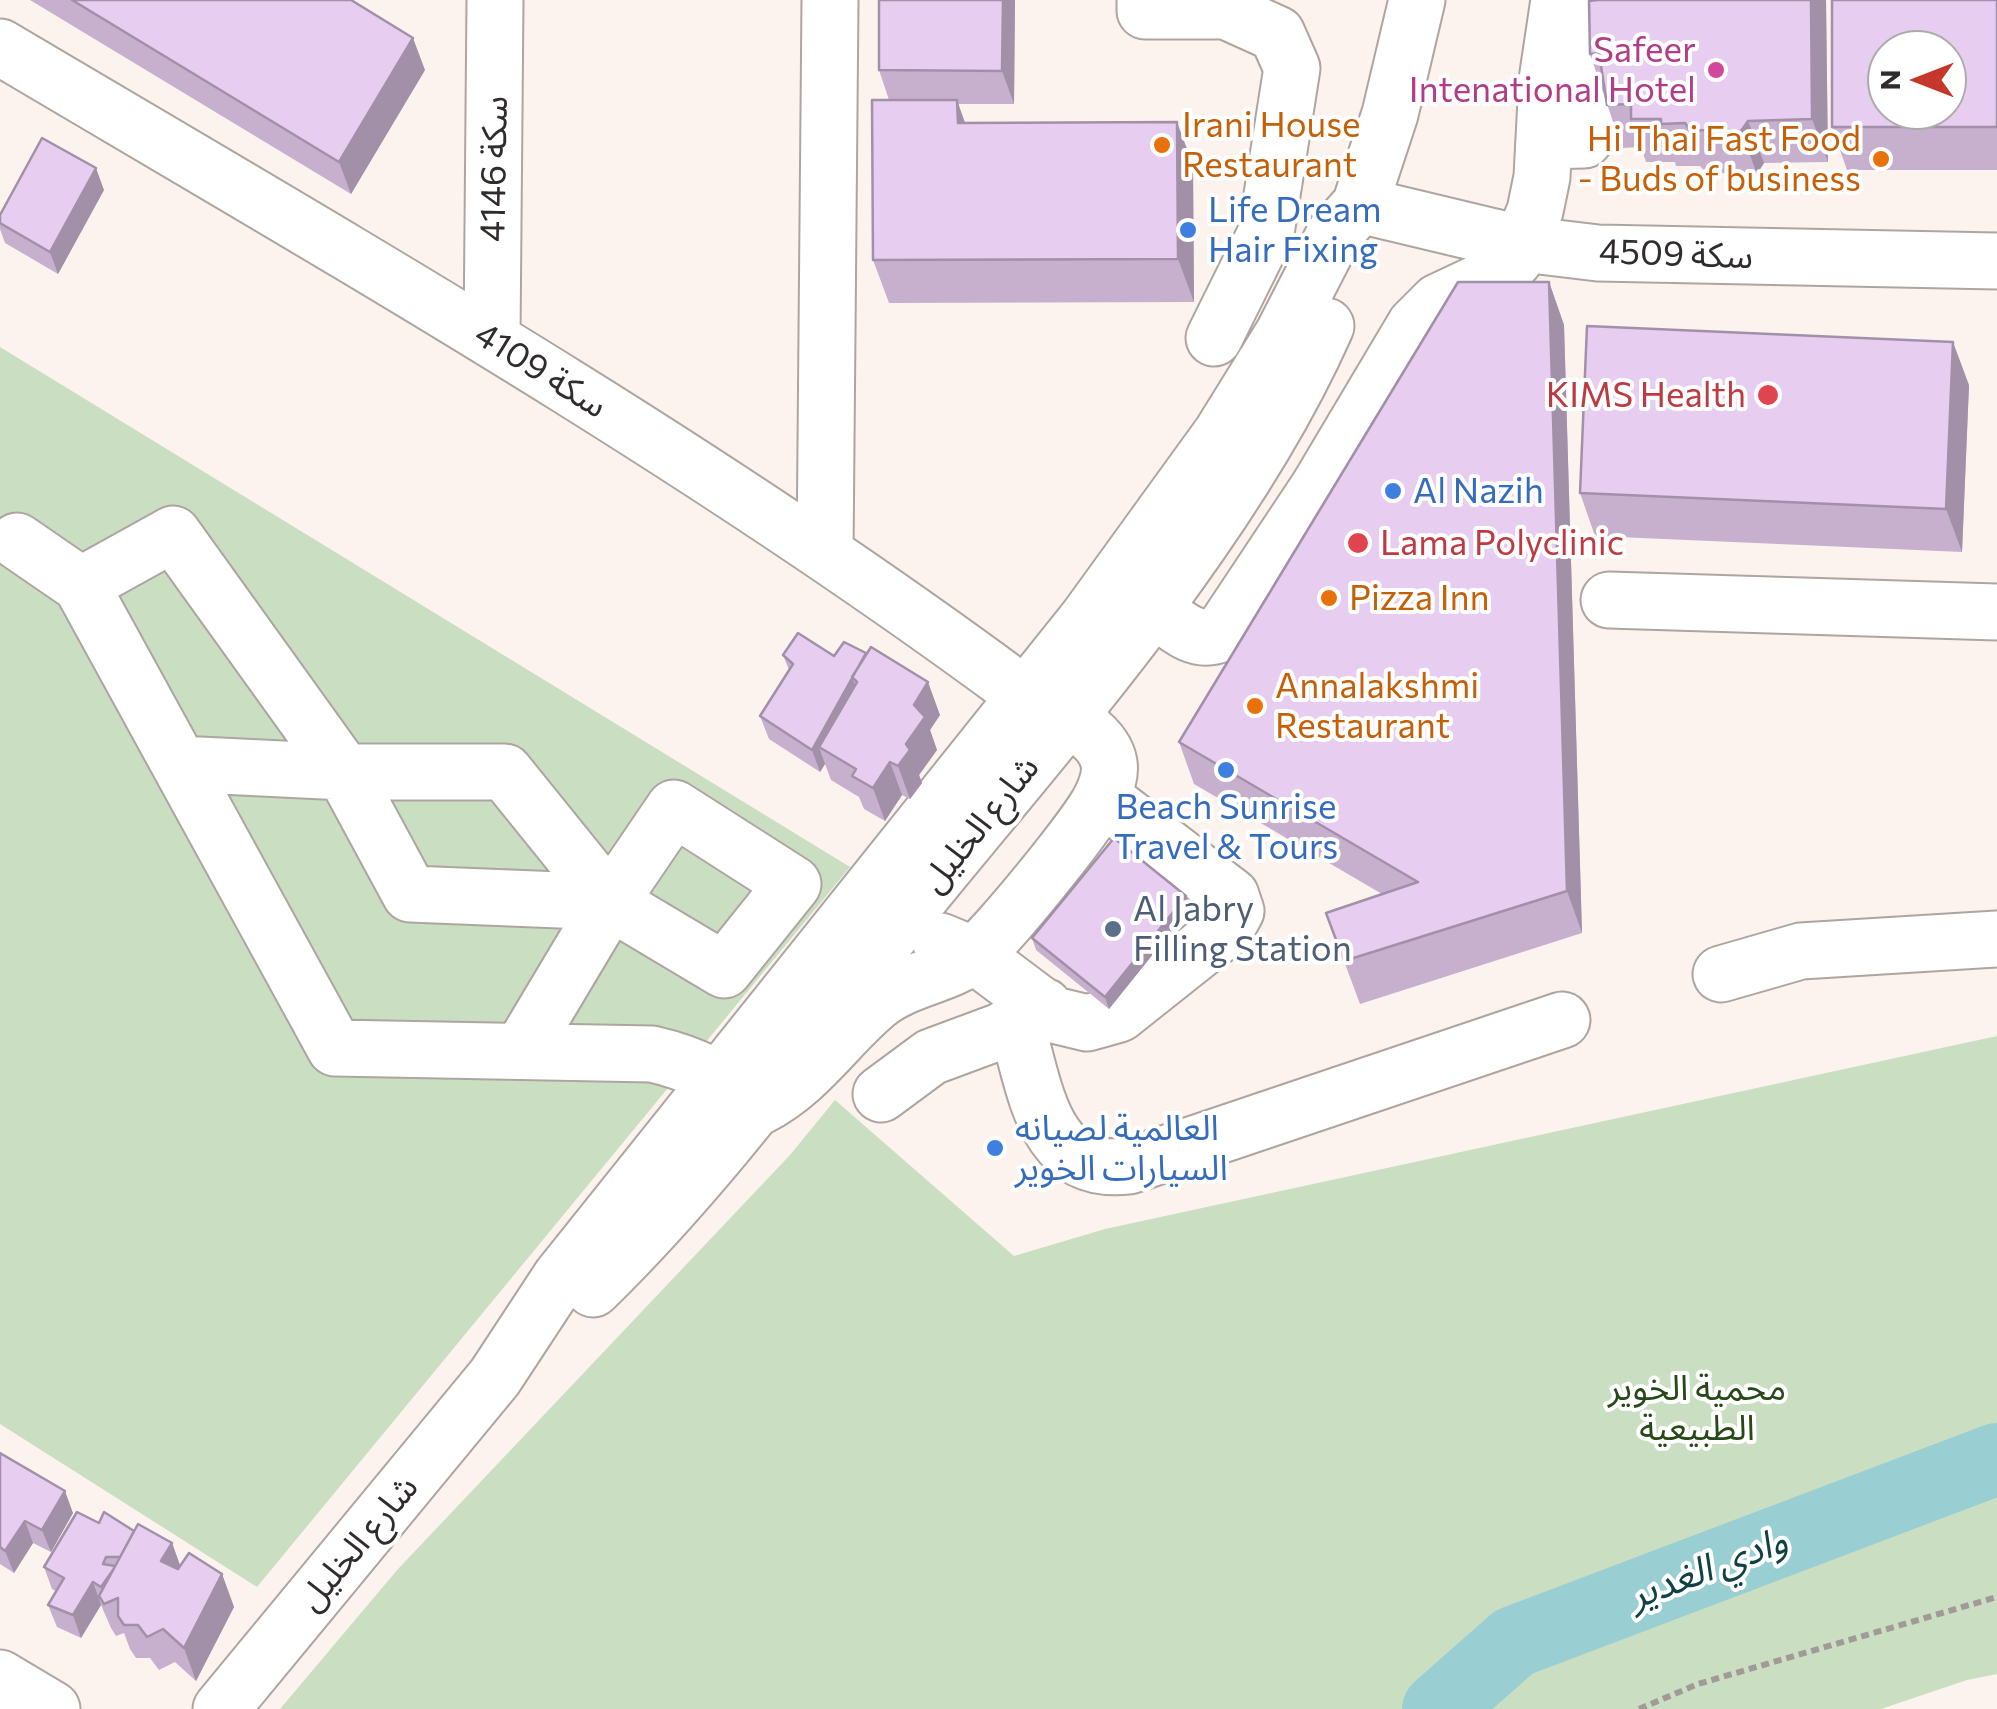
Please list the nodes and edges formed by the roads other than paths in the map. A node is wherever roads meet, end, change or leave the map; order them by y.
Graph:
1 (495, 0) edge
2 (830, 0) edge
3 (1145, 0) edge
4 (1417, 0) edge
5 (1559, 0) edge
6 (0, 47) edge
7 (1360, 206) junction
8 (1523, 244) junction
9 (1997, 261) edge
10 (492, 338) junction
11 (1214, 338) dead end
12 (1264, 441) junction
13 (1324, 478) junction
14 (17, 540) dead end
15 (825, 553) junction
16 (81, 585) junction
17 (1608, 600) dead end
18 (1151, 606) junction
19 (1997, 612) edge
20 (1046, 705) junction
21 (179, 764) junction
22 (344, 772) junction
23 (1102, 796) junction
24 (907, 843) junction
25 (610, 902) junction
26 (912, 908) junction
27 (1997, 939) edge
28 (974, 955) junction
29 (1721, 974) dead end
30 (1030, 1015) junction
31 (1562, 1020) dead end
32 (521, 1051) junction
33 (740, 1092) junction
34 (881, 1094) dead end
35 (0, 1678) edge
36 (52, 1709) edge
37 (222, 1709) edge

1 - 10 street, سكة 4146
2 - 15 street
3 - 11 street
4 - 7 street, شارع الخليل
5 - 8 street
6 - 10 street, سكة 4109
7 - 8 street, سكة 4509
7 - 12 street, شارع الخليل
7 - 20 street, شارع الخليل
8 - 9 street, سكة 4509
8 - 13 street
10 - 15 street, سكة 4109
12 - 13 street
12 - 18 street, شارع الخليل
13 - 18 street
14 - 16 street
15 - 20 street, سكة 4109
16 - 21 street
16 - 22 street
17 - 19 street
18 - 20 street, شارع الخليل
20 - 23 street, سكة 4109
20 - 24 street, شارع الخليل
20 - 26 street, شارع الخليل
21 - 22 street
21 - 32 street
22 - 25 street
22 - 25 street
23 - 28 street
23 - 30 street
24 - 26 street
24 - 33 street, شارع الخليل
25 - 32 street
26 - 28 street
26 - 33 street, شارع الخليل
27 - 29 street
28 - 30 street
28 - 33 street
30 - 31 street
30 - 34 street
32 - 33 street
33 - 37 street, شارع الخليل
35 - 36 street

